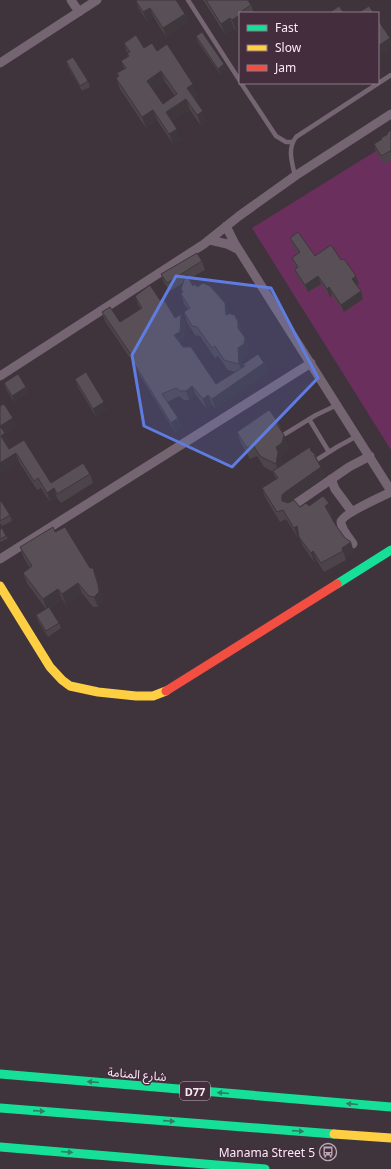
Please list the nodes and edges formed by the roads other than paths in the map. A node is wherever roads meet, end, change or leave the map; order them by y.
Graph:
1 (71, 0) edge
2 (97, 0) edge
3 (188, 0) edge
4 (82, 6) edge
5 (0, 61) edge
6 (391, 75) edge
7 (239, 79) edge
8 (379, 83) edge
9 (242, 84) edge
10 (377, 84) edge
11 (390, 116) edge
12 (292, 142) junction
13 (294, 176) junction
14 (226, 226) junction
15 (210, 240) junction
16 (238, 250) junction
17 (311, 363) junction
18 (0, 376) edge
19 (337, 405) junction
20 (309, 419) junction
21 (285, 434) edge
22 (357, 436) junction
23 (329, 452) junction
24 (370, 456) junction
25 (318, 459) edge
26 (331, 479) junction
27 (391, 491) edge
28 (291, 507) edge
29 (352, 512) junction
30 (353, 544) dead end
31 (391, 550) edge
32 (0, 559) edge
33 (0, 586) edge
34 (0, 1074) edge
35 (391, 1107) edge
36 (0, 1108) edge
37 (391, 1138) edge
38 (0, 1147) edge
39 (265, 1169) edge

1 - 4 street
2 - 4 street
3 - 7 lane
4 - 5 street
6 - 8 lane
9 - 12 lane
10 - 12 lane
11 - 13 street
12 - 13 lane
13 - 14 street
14 - 15 street
14 - 16 street
15 - 16 street
15 - 18 street
16 - 17 street
17 - 19 street
17 - 32 street
19 - 20 lane
19 - 22 street
20 - 21 lane
20 - 23 lane
22 - 23 lane
22 - 24 street
23 - 25 lane
24 - 26 street
24 - 27 street
26 - 28 street
26 - 29 street
27 - 29 street
29 - 30 street
31 - 33 main road
35 -> 34 main road, شارع المنامة / D77
36 -> 37 main road
38 -> 39 main road

